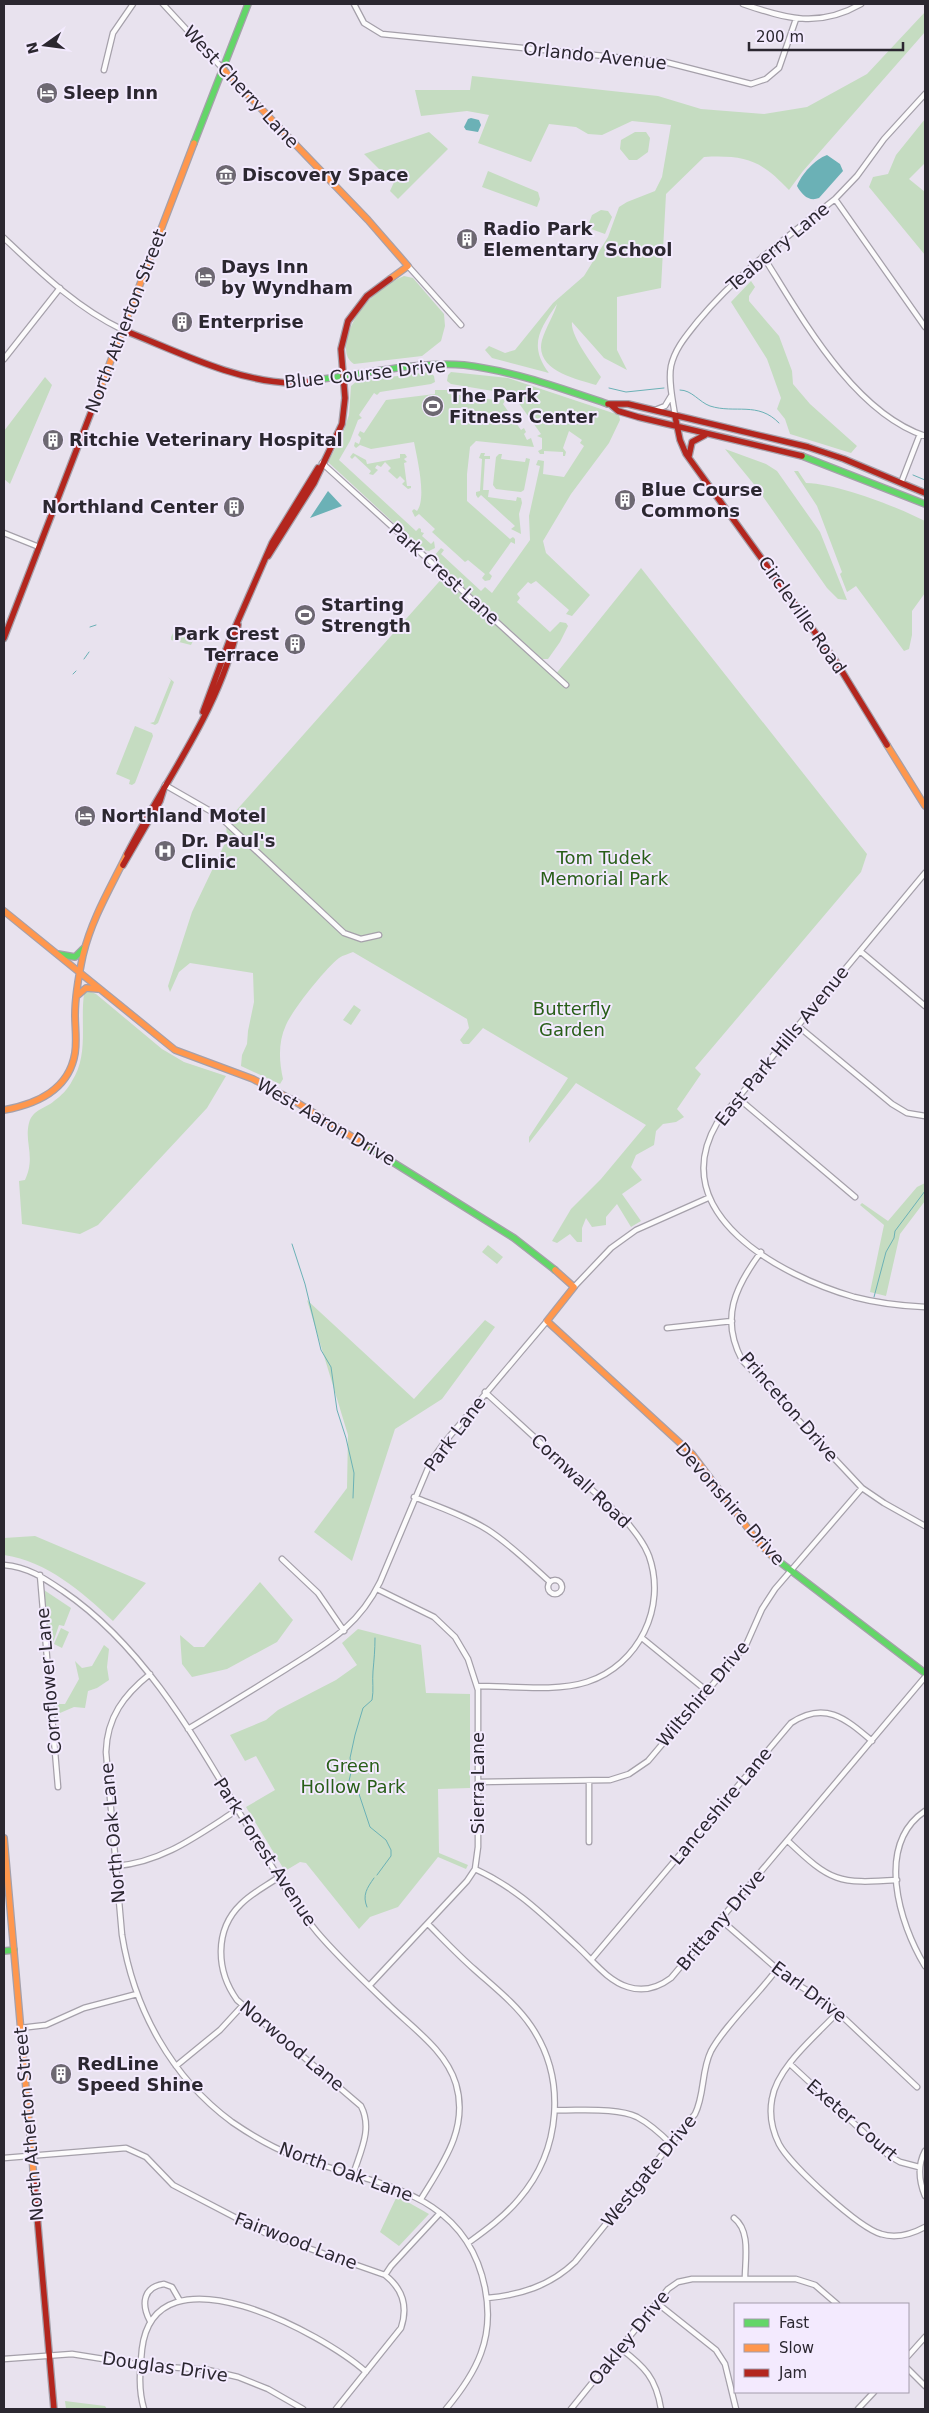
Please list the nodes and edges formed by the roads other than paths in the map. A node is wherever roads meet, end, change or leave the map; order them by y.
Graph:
1 (133, 4) edge
2 (163, 4) edge
3 (248, 4) edge
4 (354, 4) edge
5 (743, 4) edge
6 (861, 4) edge
7 (796, 19) junction
8 (223, 69) junction
9 (104, 70) dead end
10 (925, 94) edge
11 (835, 199) junction
12 (4, 238) edge
13 (763, 256) junction
14 (408, 266) junction
15 (60, 288) junction
16 (461, 324) dead end
17 (925, 327) edge
18 (123, 330) junction
19 (4, 359) edge
20 (343, 376) junction
21 (672, 393) junction
22 (611, 404) junction
23 (653, 410) junction
24 (675, 416) junction
25 (677, 428) junction
26 (708, 434) junction
27 (923, 435) edge
28 (690, 461) junction
29 (322, 463) junction
30 (901, 483) junction
31 (925, 493) edge
32 (925, 504) edge
33 (4, 534) edge
34 (39, 547) junction
35 (4, 638) edge
36 (566, 685) dead end
37 (165, 786) junction
38 (924, 799) edge
39 (925, 806) edge
40 (925, 873) edge
41 (4, 911) edge
42 (379, 935) dead end
43 (86, 945) junction
44 (860, 951) junction
45 (55, 953) junction
46 (79, 973) junction
47 (99, 989) junction
48 (76, 999) junction
49 (925, 1006) edge
50 (798, 1026) junction
51 (738, 1098) junction
52 (4, 1110) edge
53 (925, 1116) edge
54 (855, 1197) dead end
55 (708, 1198) junction
56 (761, 1252) junction
57 (574, 1288) junction
58 (925, 1306) edge
59 (546, 1321) junction
60 (732, 1321) junction
61 (667, 1328) dead end
62 (486, 1392) junction
63 (862, 1488) junction
64 (414, 1498) junction
65 (925, 1526) edge
66 (282, 1559) dead end
67 (4, 1564) edge
68 (791, 1572) junction
69 (40, 1575) junction
70 (550, 1582) dead end
71 (377, 1589) junction
72 (344, 1631) junction
73 (642, 1638) junction
74 (150, 1674) junction
75 (925, 1675) edge
76 (477, 1686) junction
77 (707, 1691) junction
78 (188, 1729) junction
79 (872, 1741) junction
80 (478, 1782) junction
81 (589, 1782) junction
82 (58, 1788) dead end
83 (238, 1810) junction
84 (925, 1811) edge
85 (4, 1838) edge
86 (788, 1841) junction
87 (589, 1842) dead end
88 (116, 1866) junction
89 (475, 1869) junction
90 (279, 1877) junction
91 (897, 1880) junction
92 (721, 1920) junction
93 (428, 1924) junction
94 (14, 1950) junction
95 (4, 1951) edge
96 (591, 1960) junction
97 (925, 1966) edge
98 (777, 1969) junction
99 (370, 1986) junction
100 (137, 1994) junction
101 (242, 2005) junction
102 (838, 2012) junction
103 (20, 2028) junction
104 (790, 2064) junction
105 (176, 2066) junction
106 (917, 2087) dead end
107 (555, 2110) junction
108 (671, 2144) junction
109 (925, 2151) edge
110 (32, 2156) junction
111 (4, 2158) edge
112 (920, 2167) junction
113 (353, 2175) junction
114 (925, 2196) edge
115 (421, 2199) junction
116 (440, 2213) junction
117 (734, 2218) dead end
118 (925, 2226) edge
119 (468, 2243) junction
120 (385, 2275) junction
121 (745, 2279) junction
122 (487, 2298) junction
123 (180, 2301) junction
124 (657, 2303) junction
125 (836, 2303) edge
126 (150, 2321) junction
127 (925, 2337) edge
128 (620, 2348) junction
129 (49, 2354) junction
130 (909, 2355) edge
131 (4, 2359) edge
132 (141, 2366) junction
133 (909, 2370) edge
134 (366, 2372) junction
135 (733, 2386) edge
136 (925, 2386) edge
137 (873, 2393) edge
138 (54, 2409) edge
139 (144, 2409) edge
140 (303, 2409) edge
141 (336, 2409) edge
142 (446, 2409) edge
143 (571, 2409) edge
144 (660, 2409) edge
145 (736, 2409) edge
146 (858, 2409) edge

1 - 9 street
2 - 8 street, West Cherry Lane
3 - 8 street, North Atherton Street
4 - 7 street, Orlando Avenue
5 - 7 street
6 - 7 street
8 - 14 street, West Cherry Lane
8 - 18 street, North Atherton Street
10 - 11 street, Teaberry Lane
11 - 13 street, Teaberry Lane
11 - 17 street
12 - 15 street
13 - 21 street, Teaberry Lane
13 - 27 street
14 - 16 street, West Cherry Lane
14 - 20 street
15 - 18 street
15 - 19 street
18 - 20 street, Blue Course Drive
18 - 34 street, North Atherton Street
20 - 22 street, Blue Course Drive
20 - 29 street
21 - 23 street
21 - 24 street, Teaberry Lane
22 - 23 street, Blue Course Drive
22 - 25 street, Blue Course Drive
23 - 24 street, Blue Course Drive
24 - 25 street, Circleville Road
24 - 30 street, Blue Course Drive
25 - 26 street, Blue Course Drive
25 - 28 street, Circleville Road
26 - 28 street
26 - 32 street, Blue Course Drive
27 - 30 street
28 - 38 street, Circleville Road
29 - 36 street, Park Crest Lane
29 - 37 street
30 - 31 street, Blue Course Drive
33 - 34 street
34 - 35 street, North Atherton Street
37 - 42 street
37 - 43 street
38 - 39 street, Circleville Road
40 - 44 street, East Park Hills Avenue
41 - 45 street, West Aaron Drive
43 - 45 street
43 - 46 street
44 - 49 street
44 - 50 street, East Park Hills Avenue
45 - 46 street, West Aaron Drive
46 - 47 street, West Aaron Drive
46 - 48 street
47 - 48 street
47 - 57 street, West Aaron Drive
48 - 52 street
50 - 51 street, East Park Hills Avenue
50 - 53 street
51 - 54 street
51 - 55 street, East Park Hills Avenue
55 - 56 street, East Park Hills Avenue
55 - 57 street, Park Lane
56 - 58 street, East Park Hills Avenue
56 - 60 street, Princeton Drive
57 - 59 street, Park Lane
59 - 62 street, Park Lane
59 - 68 street, Devonshire Drive
60 - 61 street
60 - 63 street, Princeton Drive
62 - 64 street, Park Lane
62 - 73 street, Cornwall Road
63 - 65 street, Princeton Drive
63 - 68 street, Wiltshire Drive
64 - 70 street
64 - 71 street, Park Lane
66 - 72 street
67 - 69 street, Park Forest Avenue
68 - 75 street, Devonshire Drive
68 - 77 street, Wiltshire Drive
69 - 74 street, Park Forest Avenue
69 - 82 street, Cornflower Lane
71 - 72 street, Park Lane
71 - 76 street, Sierra Lane
72 - 78 street, Park Lane
73 - 76 street, Cornwall Road
73 - 77 street
74 - 78 street, Park Forest Avenue
74 - 88 street, North Oak Lane
75 - 79 street, Brittany Drive
76 - 80 street, Sierra Lane
77 - 81 street, Wiltshire Drive
78 - 83 street, Park Forest Avenue
79 - 86 street, Brittany Drive
79 - 96 street, Lanceshire Lane
80 - 81 street, Wiltshire Drive
80 - 89 street, Sierra Lane
81 - 87 street
83 - 88 street
83 - 90 street, Park Forest Avenue
84 - 91 street
85 - 94 street, North Atherton Street
86 - 91 street
86 - 92 street, Brittany Drive
88 - 100 street, North Oak Lane
89 - 93 street
89 - 96 street, Brittany Drive
90 - 99 street, Park Forest Avenue
90 - 101 street, Norwood Lane
91 - 97 street
92 - 96 street, Brittany Drive
92 - 98 street, Earl Drive
93 - 99 street
93 - 107 street
94 - 95 street
94 - 103 street, North Atherton Street
98 - 102 street, Earl Drive
98 - 108 street, Westgate Drive
99 - 115 street, Park Forest Avenue
100 - 103 street
100 - 105 street, North Oak Lane
101 - 105 street
101 - 113 street, Norwood Lane
102 - 104 street
102 - 106 street, Earl Drive
103 - 110 street, North Atherton Street
104 - 112 street, Exeter Court
104 - 118 street
105 - 113 street, North Oak Lane
107 - 108 street
107 - 119 street
108 - 122 street, Westgate Drive
109 - 112 street
110 - 111 street, Fairwood Lane
110 - 120 street, Fairwood Lane
110 - 129 street, North Atherton Street
112 - 114 street
113 - 115 street, North Oak Lane
115 - 116 street, North Oak Lane
116 - 119 street, North Oak Lane
116 - 120 street
117 - 121 street
119 - 122 street, North Oak Lane
120 - 134 street
121 - 124 street, Oakley Drive
121 - 125 street, Oakley Drive
122 - 142 street, North Oak Lane
123 - 126 street
123 - 126 street
123 - 134 street
124 - 128 street, Oakley Drive
124 - 135 street
126 - 132 street
127 - 130 street
128 - 143 street, Oakley Drive
128 - 144 street
129 - 131 street, Douglas Drive
129 - 132 street, Douglas Drive
129 - 138 street, North Atherton Street
132 - 139 street
132 - 140 street, Douglas Drive
133 - 136 street
134 - 141 street
135 - 145 street
137 - 146 street

